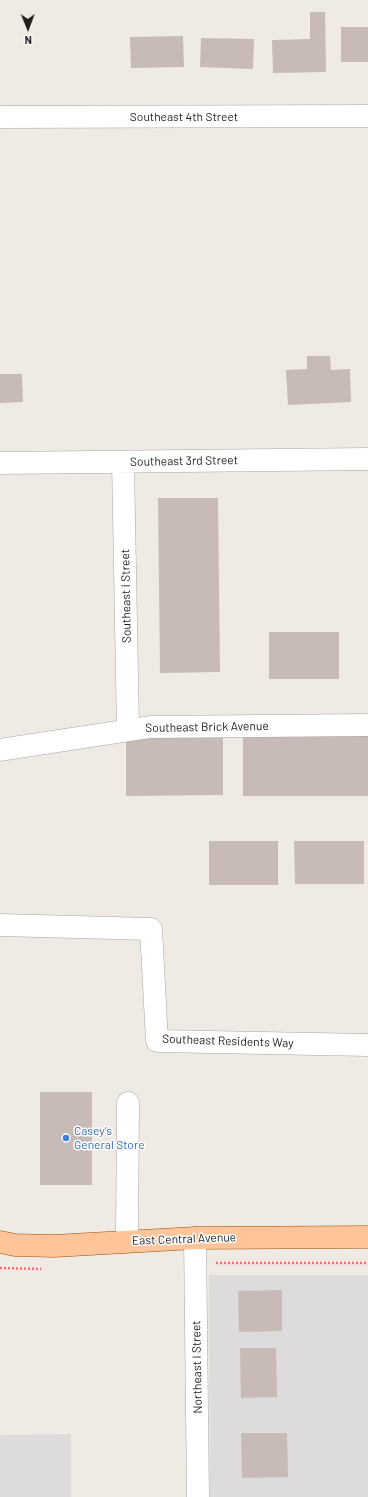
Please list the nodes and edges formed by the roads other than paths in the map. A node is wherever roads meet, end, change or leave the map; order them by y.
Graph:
1 (368, 116) edge
2 (0, 117) edge
3 (368, 459) edge
4 (124, 462) junction
5 (0, 463) edge
6 (368, 725) edge
7 (128, 730) junction
8 (0, 750) edge
9 (0, 925) edge
10 (368, 1045) edge
11 (128, 1103) dead end
12 (195, 1238) junction
13 (368, 1238) edge
14 (128, 1241) junction
15 (0, 1242) edge
16 (198, 1497) edge

1 - 2 street, Southeast 4th Street
3 - 4 street, Southeast 3rd Street
4 - 5 street, Southeast 3rd Street
4 - 7 street, Southeast I Street
6 - 7 street, Southeast Brick Avenue
7 - 8 street, Southeast Brick Avenue
9 - 10 street, Southeast Residents Way
11 - 14 street
12 - 13 main road, East Central Avenue
12 - 14 main road, East Central Avenue
12 - 16 street, Northeast I Street
14 - 15 main road, East Central Avenue

